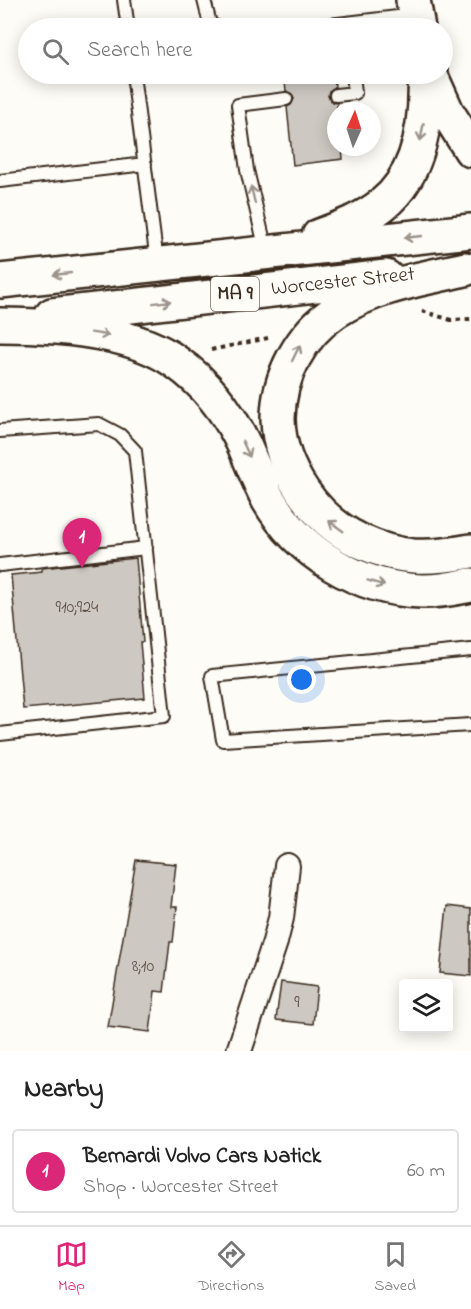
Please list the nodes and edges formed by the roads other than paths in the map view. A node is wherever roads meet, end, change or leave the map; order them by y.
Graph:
1 (124, 0) edge
2 (204, 0) edge
3 (416, 14) edge
4 (127, 18) edge
5 (208, 18) edge
6 (384, 18) edge
7 (135, 84) edge
8 (354, 84) edge
9 (425, 84) edge
10 (434, 84) edge
11 (336, 94) dead end
12 (286, 99) dead end
13 (471, 150) edge
14 (145, 164) junction
15 (0, 181) edge
16 (471, 231) edge
17 (266, 252) junction
18 (157, 263) junction
19 (468, 269) edge
20 (0, 281) edge
21 (0, 323) edge
22 (0, 431) edge
23 (146, 548) junction
24 (471, 551) edge
25 (0, 565) edge
26 (471, 585) edge
27 (471, 650) edge
28 (471, 725) edge
29 (0, 734) edge
30 (287, 866) dead end
31 (239, 1051) edge

1 - 4 lane
2 - 5 lane
3 - 6 lane
7 - 14 lane
8 - 11 lane
9 -> 17 highway
10 - 13 highway
17 -> 12 lane
14 - 15 lane
14 - 18 lane
16 -> 17 highway, Worcester Street / MA 9
17 - 18 highway, Worcester Street / MA 9
18 -> 20 highway, Worcester Street / MA 9
21 -> 19 highway, Worcester Street / MA 9
24 -> 19 highway
21 -> 26 highway
22 - 23 lane
23 - 25 lane
23 - 29 lane
27 - 28 lane
30 - 31 street

